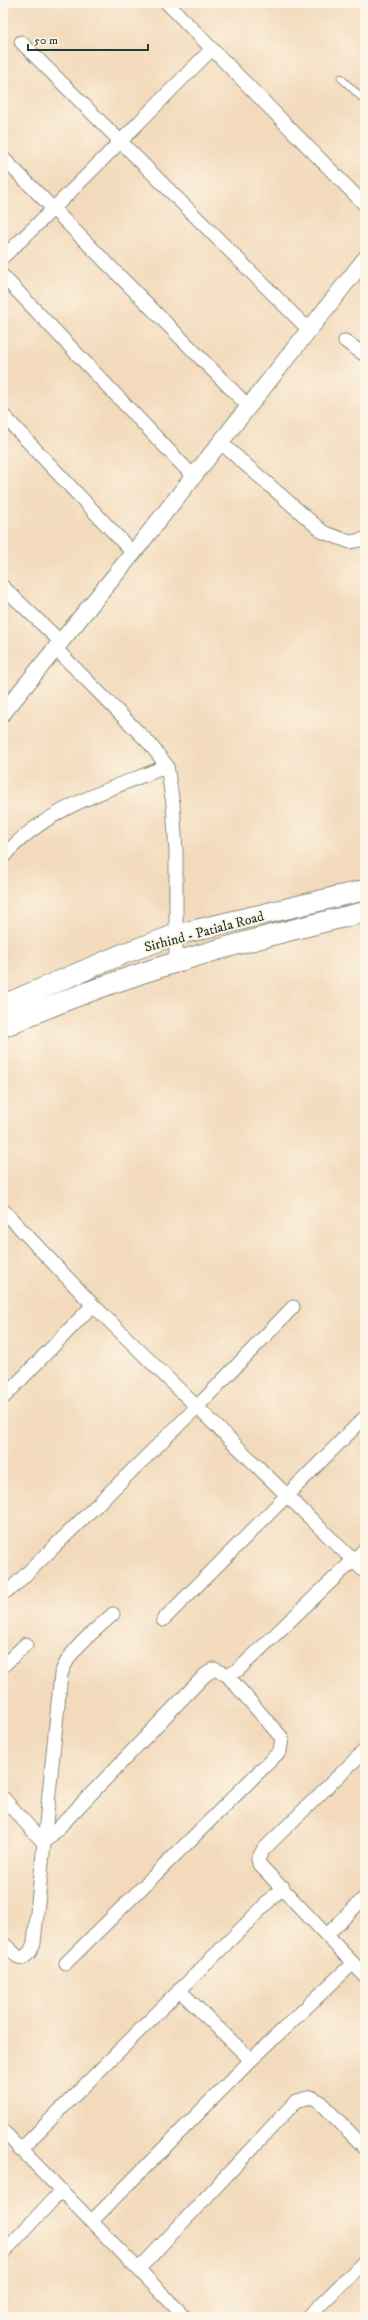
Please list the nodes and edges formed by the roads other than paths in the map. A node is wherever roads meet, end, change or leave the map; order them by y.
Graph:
1 (167, 3) edge
2 (21, 42) dead end
3 (212, 49) junction
4 (341, 78) dead end
5 (365, 101) edge
6 (118, 141) junction
7 (3, 158) edge
8 (365, 205) edge
9 (52, 210) junction
10 (3, 257) edge
11 (363, 267) edge
12 (3, 276) edge
13 (308, 330) junction
14 (345, 341) dead end
15 (365, 355) edge
16 (248, 406) junction
17 (3, 415) edge
18 (220, 443) junction
19 (194, 476) junction
20 (365, 539) edge
21 (133, 554) junction
22 (3, 587) edge
23 (58, 645) junction
24 (3, 713) edge
25 (167, 766) junction
26 (3, 857) edge
27 (365, 890) edge
28 (364, 914) edge
29 (175, 935) junction
30 (176, 960) junction
31 (3, 1005) edge
32 (3, 1027) edge
33 (3, 1210) edge
34 (93, 1304) junction
35 (293, 1307) dead end
36 (3, 1398) edge
37 (197, 1407) junction
38 (365, 1417) edge
39 (286, 1495) junction
40 (365, 1549) edge
41 (353, 1561) junction
42 (365, 1572) edge
43 (3, 1593) edge
44 (113, 1614) dead end
45 (163, 1620) dead end
46 (26, 1644) dead end
47 (3, 1666) edge
48 (227, 1675) junction
49 (365, 1750) edge
50 (3, 1798) edge
51 (44, 1843) junction
52 (283, 1887) junction
53 (365, 1897) edge
54 (328, 1935) junction
55 (3, 1943) edge
56 (66, 1963) dead end
57 (353, 1963) junction
58 (365, 1976) edge
59 (179, 1990) junction
60 (251, 2060) junction
61 (3, 2131) edge
62 (365, 2148) edge
63 (20, 2150) junction
64 (60, 2192) junction
65 (91, 2222) junction
66 (3, 2253) edge
67 (364, 2265) edge
68 (139, 2269) junction
69 (185, 2317) edge
70 (308, 2317) edge

1 - 3 street
2 - 6 street
3 - 6 street
3 - 8 street
4 - 5 lane
6 - 9 street
6 - 13 street
7 - 9 street
9 - 10 street
9 - 16 street
11 - 13 street
12 - 19 street
13 - 16 street
14 - 15 street
16 - 18 street
17 - 21 street
18 - 19 street
18 - 20 street
19 - 21 street
21 - 23 street
22 - 23 street
23 - 24 street
23 - 25 street
25 - 26 street
25 - 29 street
27 - 29 main road, Sirhind - Patiala Road
28 - 30 main road
29 - 30 street
29 - 31 main road, Sirhind - Patiala Road
30 - 32 main road
33 - 34 street
34 - 36 street
34 - 37 street
35 - 37 street
37 - 39 street
37 - 43 street
38 - 39 street
39 - 41 street
39 - 45 street
40 - 41 street
41 - 42 street
41 - 48 street
44 - 51 street
46 - 47 street
48 - 51 street
48 - 56 street
49 - 52 street
50 - 51 street
51 - 55 street
52 - 54 street
52 - 59 street
53 - 54 street
54 - 57 street
57 - 58 street
57 - 60 street
59 - 60 street
59 - 63 street
60 - 65 street
61 - 63 street
62 - 68 street
63 - 64 street
64 - 65 street
64 - 66 street
65 - 68 street
67 - 70 street
68 - 69 street

